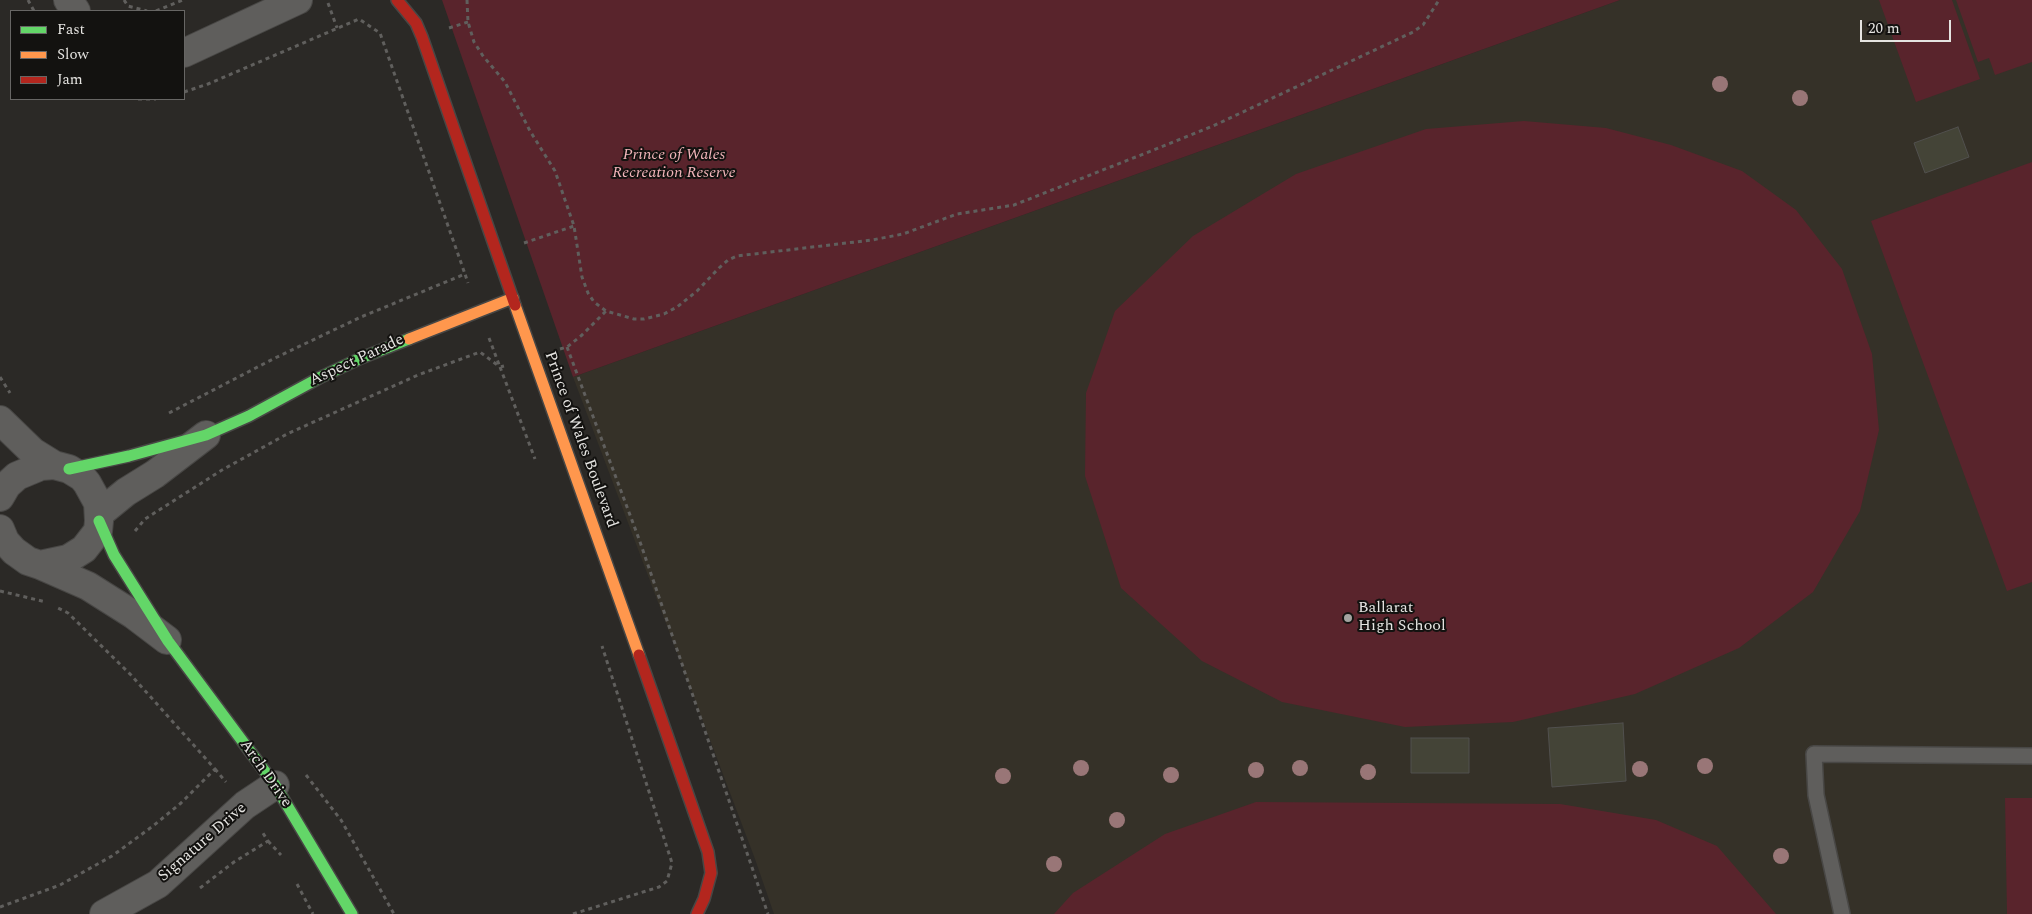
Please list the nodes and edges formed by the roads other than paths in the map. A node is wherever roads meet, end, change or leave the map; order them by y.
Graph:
1 (298, 0) edge
2 (396, 0) edge
3 (185, 53) edge
4 (512, 298) junction
5 (0, 420) edge
6 (206, 435) junction
7 (61, 467) junction
8 (0, 497) edge
9 (99, 518) junction
10 (0, 529) edge
11 (0, 563) edge
12 (34, 563) junction
13 (168, 641) junction
14 (2032, 756) edge
15 (276, 784) junction
16 (104, 914) edge
17 (352, 914) edge
18 (697, 914) edge
19 (1842, 914) edge

1 - 3 street
2 - 4 street, Prince of Wales Boulevard
4 - 6 street, Aspect Parade
4 - 18 street, Prince of Wales Boulevard
5 - 7 street
6 - 7 street, Aspect Parade
6 - 9 street, Aspect Parade
7 - 8 street
7 - 9 street
9 - 12 street
9 - 13 street, Arch Drive
10 - 12 street
11 - 12 street
12 - 13 street, Arch Drive
13 - 15 street, Arch Drive
14 - 19 lane
15 - 16 street, Signature Drive
15 - 17 street, Arch Drive

